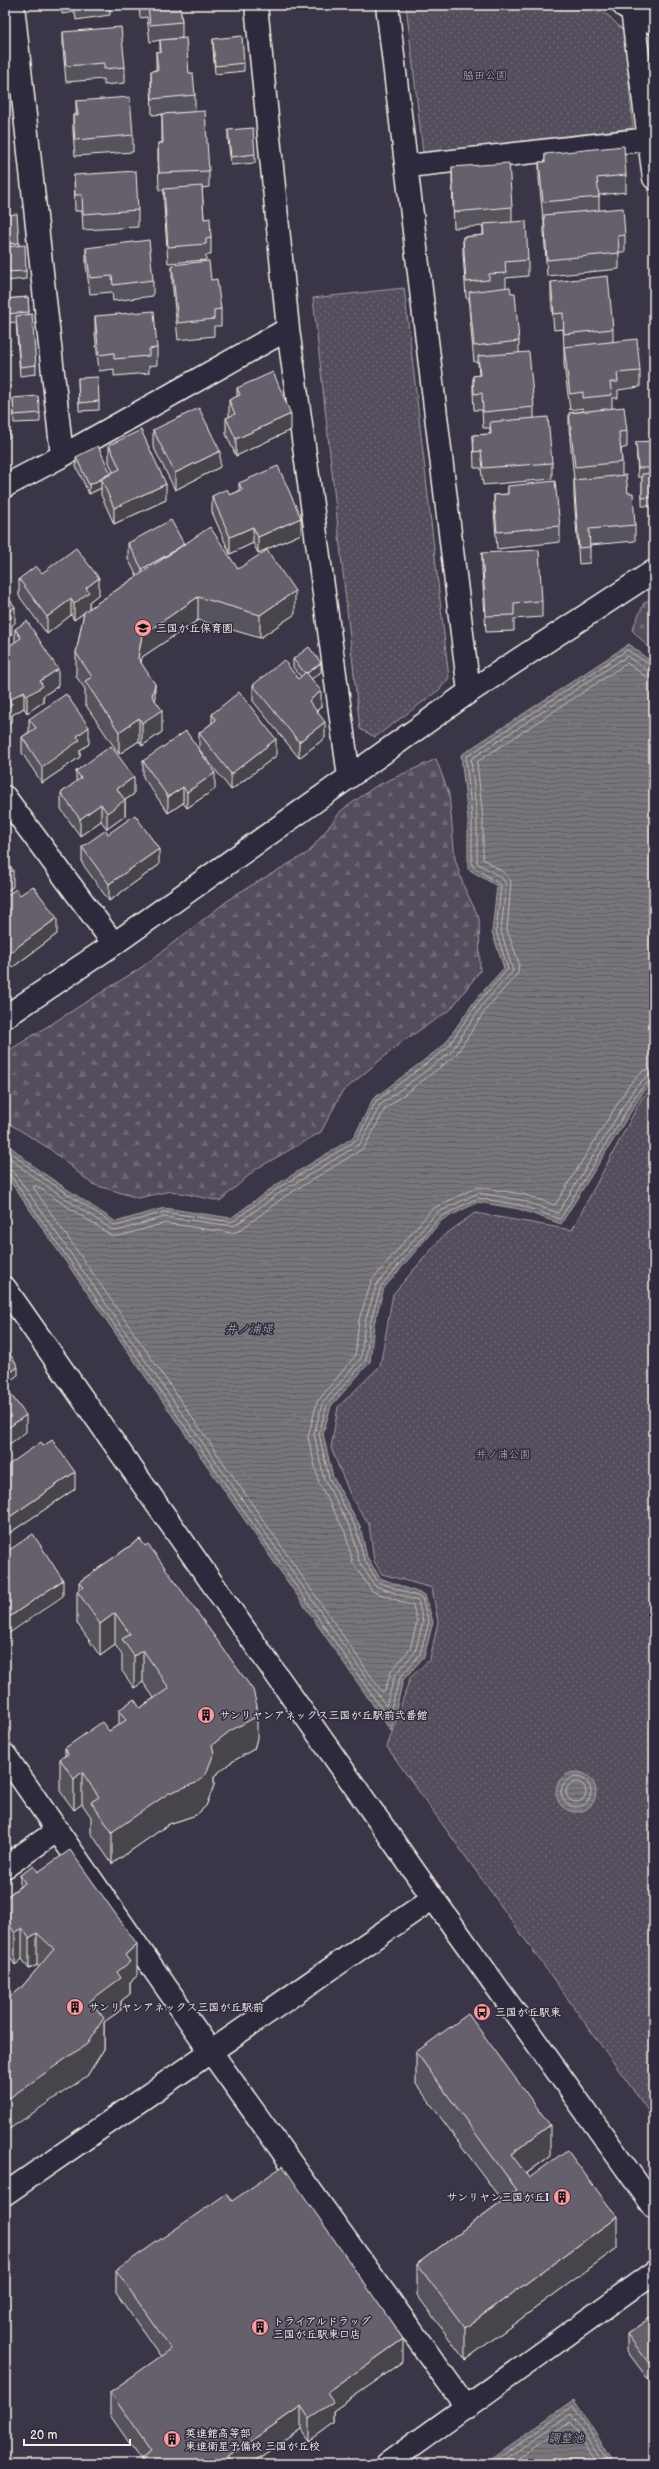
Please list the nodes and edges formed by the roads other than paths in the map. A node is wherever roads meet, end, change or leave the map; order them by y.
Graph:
1 (13, 5) edge
2 (256, 5) edge
3 (387, 5) edge
4 (627, 8) edge
5 (654, 23) edge
6 (650, 139) junction
7 (408, 166) junction
8 (654, 178) edge
9 (288, 329) junction
10 (62, 456) junction
11 (5, 486) edge
12 (654, 571) edge
13 (470, 692) junction
14 (349, 777) junction
15 (5, 797) edge
16 (114, 944) junction
17 (5, 1017) edge
18 (5, 1288) edge
19 (5, 1755) edge
20 (58, 1830) junction
21 (5, 1867) edge
22 (433, 1898) junction
23 (211, 2052) junction
24 (5, 2194) edge
25 (654, 2207) edge
26 (654, 2272) edge
27 (467, 2408) junction
28 (387, 2464) edge

1 - 10 street
2 - 9 street
3 - 7 street
4 - 5 street
4 - 6 street
6 - 7 street
6 - 8 street
7 - 13 street
9 - 10 street
9 - 14 street
10 - 11 street
12 - 13 street
13 - 14 street
14 - 16 street
15 - 16 street
16 - 17 street
18 - 22 street
19 - 20 street
20 - 21 street
20 - 23 street
22 - 23 street
22 - 25 street
23 - 24 street
23 - 27 street
26 - 27 street
27 - 28 street

